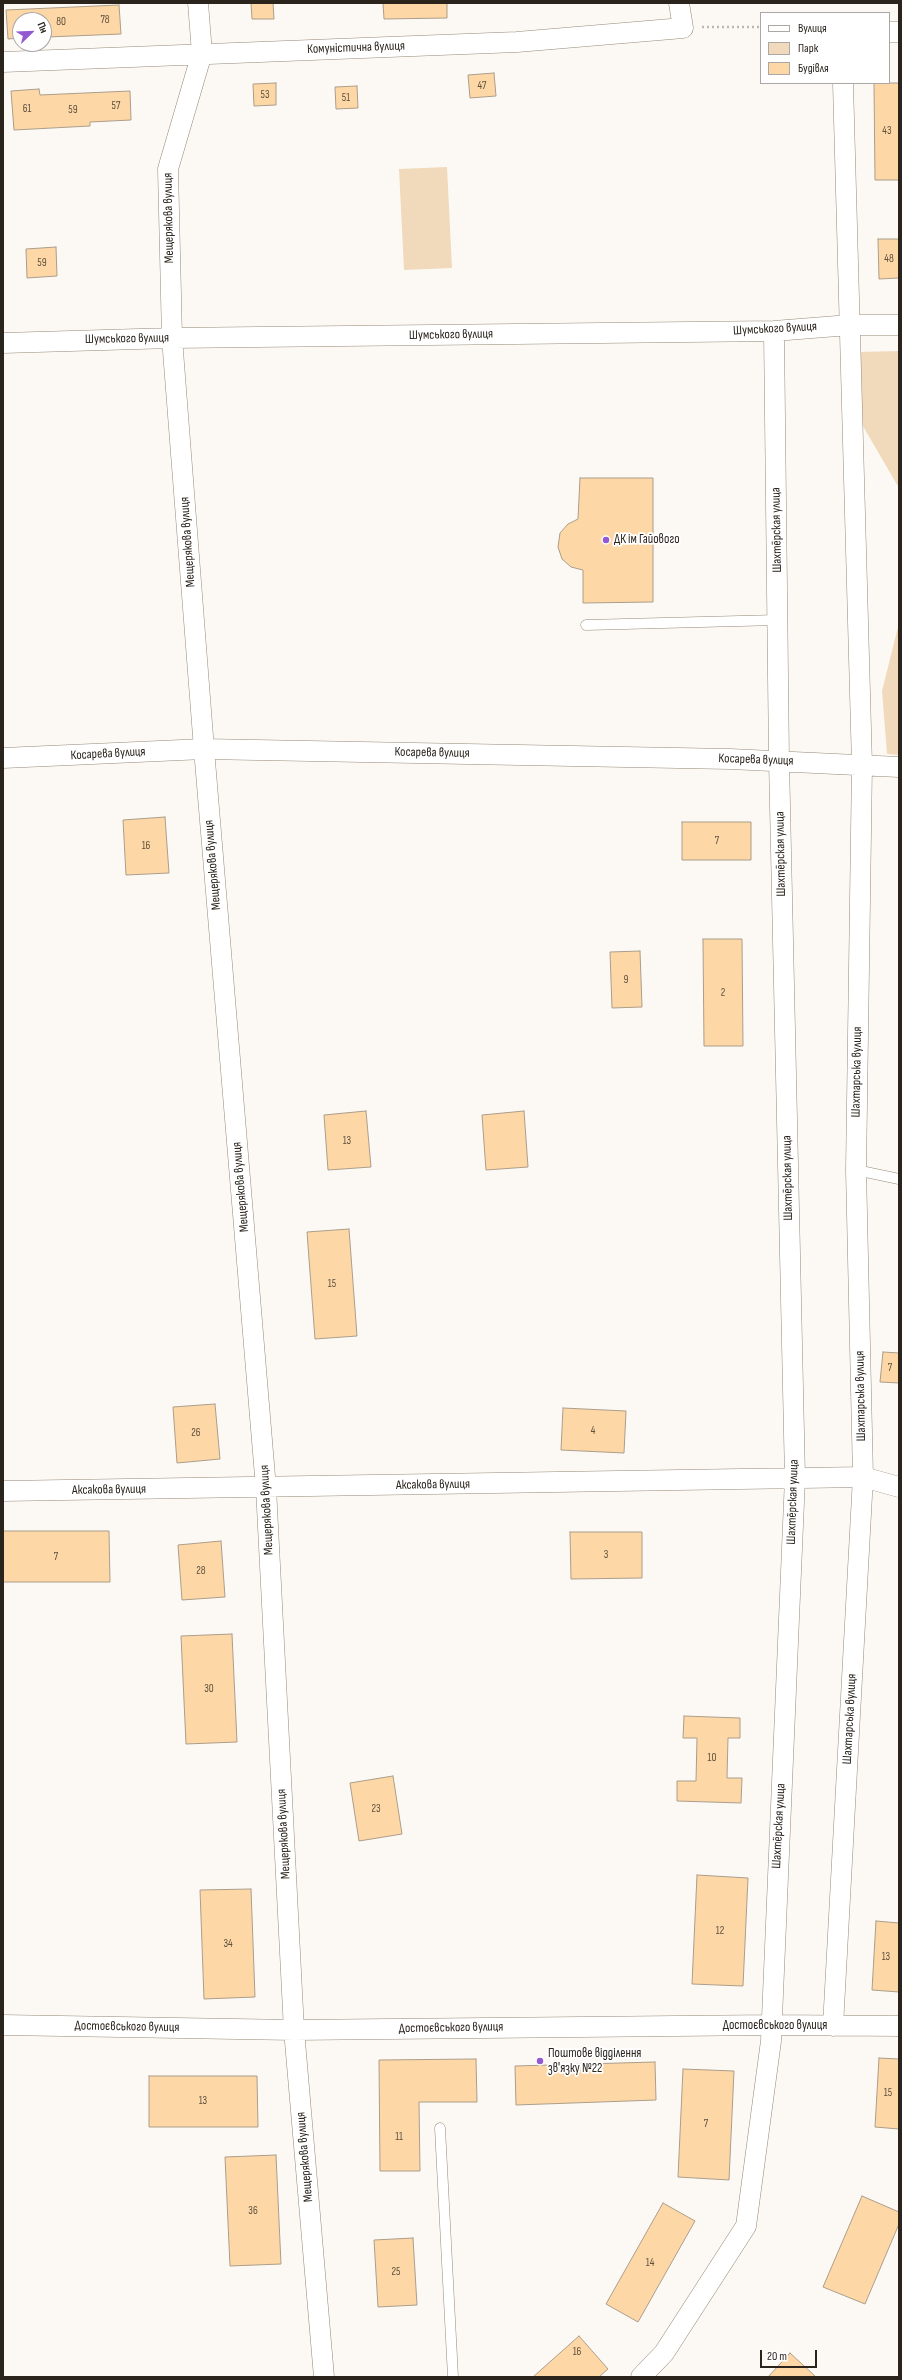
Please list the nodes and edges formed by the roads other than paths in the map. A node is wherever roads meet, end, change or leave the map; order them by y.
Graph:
1 (198, 3) edge
2 (679, 3) edge
3 (202, 53) junction
4 (3, 62) edge
5 (843, 84) edge
6 (850, 325) junction
7 (899, 326) edge
8 (774, 331) junction
9 (172, 338) junction
10 (3, 343) edge
11 (778, 620) junction
12 (586, 625) dead end
13 (204, 749) junction
14 (3, 758) edge
15 (779, 761) junction
16 (862, 765) junction
17 (899, 767) edge
18 (856, 1170) junction
19 (899, 1179) edge
20 (863, 1477) junction
21 (795, 1478) junction
22 (899, 1487) edge
23 (266, 1488) junction
24 (3, 1491) edge
25 (3, 2025) edge
26 (770, 2025) junction
27 (833, 2026) junction
28 (899, 2026) edge
29 (294, 2030) junction
30 (440, 2128) dead end
31 (324, 2377) edge
32 (453, 2377) edge
33 (641, 2377) edge

1 - 3 street, Мещерякова вулиця
2 - 3 street, Комуністична вулиця
3 - 4 street, Комуністична вулиця
3 - 9 street, Мещерякова вулиця
5 - 6 street, Шахтарська вулиця
6 - 7 street, Шумського вулиця
6 - 8 street, Шумського вулиця
6 - 16 street, Шахтарська вулиця
8 - 9 street, Шумського вулиця
8 - 11 street, Шахтёрская улица
9 - 10 street, Шумського вулиця
9 - 13 street, Мещерякова вулиця
11 - 12 lane
11 - 15 street, Шахтёрская улица
13 - 14 street, Косарева вулиця
13 - 15 street, Косарева вулиця
13 - 23 street, Мещерякова вулиця
15 - 16 street, Косарева вулиця
15 - 21 street, Шахтёрская улица
16 - 17 street, Косарева вулиця
16 - 18 street, Шахтарська вулиця
18 - 19 lane
18 - 20 street, Шахтарська вулиця
20 - 21 street, Аксакова вулиця
20 - 22 street, Аксакова вулиця
20 - 27 street, Шахтарська вулиця
21 - 23 street, Аксакова вулиця
21 - 26 street, Шахтёрская улица
23 - 24 street, Аксакова вулиця
23 - 29 street, Мещерякова вулиця
25 - 29 street, Достоєвського вулиця
26 - 27 street, Достоєвського вулиця
26 - 29 street, Достоєвського вулиця
26 - 33 street, Шахтёрская улица
27 - 28 street, Достоєвського вулиця
29 - 31 street, Мещерякова вулиця
30 - 32 lane

